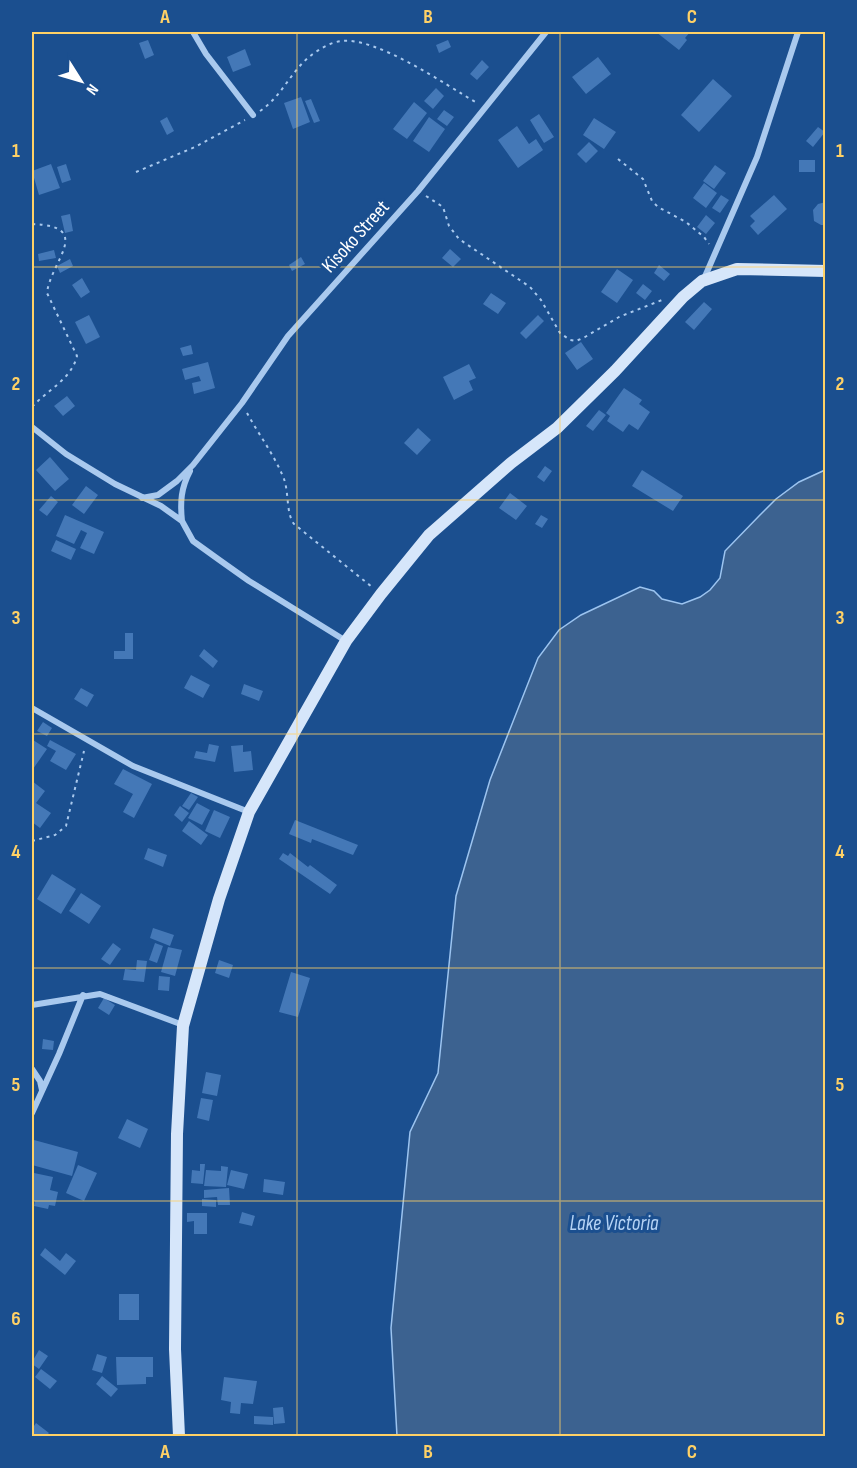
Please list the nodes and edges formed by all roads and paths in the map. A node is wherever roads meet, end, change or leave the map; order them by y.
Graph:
1 (193, 32) edge
2 (546, 32) edge
3 (798, 32) edge
4 (485, 108) junction
5 (253, 115) junction
6 (618, 159) dead end
7 (136, 172) dead end
8 (418, 190) junction
9 (32, 224) edge
10 (715, 251) junction
11 (825, 271) edge
12 (702, 281) junction
13 (683, 297) junction
14 (242, 403) junction
15 (32, 407) edge
16 (32, 428) edge
17 (193, 465) junction
18 (142, 498) junction
19 (182, 521) junction
20 (381, 594) junction
21 (346, 641) junction
22 (32, 708) edge
23 (87, 739) junction
24 (249, 812) junction
25 (32, 841) edge
26 (83, 995) junction
27 (32, 1005) edge
28 (183, 1026) junction
29 (32, 1070) edge
30 (42, 1090) junction
31 (32, 1113) edge
32 (179, 1437) edge

1 - 5 street
2 - 4 street, Kisoko Street
3 - 10 street
4 - 5 path
4 - 8 street, Kisoko Street
5 - 7 path
6 - 10 path
8 - 13 path
8 - 14 street, Kisoko Street
9 - 15 path
10 - 12 street
11 - 12 street
12 - 13 street
13 - 20 street
14 - 17 street, Kisoko Street
14 - 20 path
16 - 18 street
17 - 18 street, Kisoko Street
17 - 19 street, Kisoko Street
18 - 19 street
19 - 21 street
20 - 21 street
21 - 24 street
22 - 23 street
23 - 24 street
23 - 25 path
24 - 28 street
26 - 27 street
26 - 28 street
26 - 30 street
28 - 32 street
29 - 30 street
30 - 31 street

